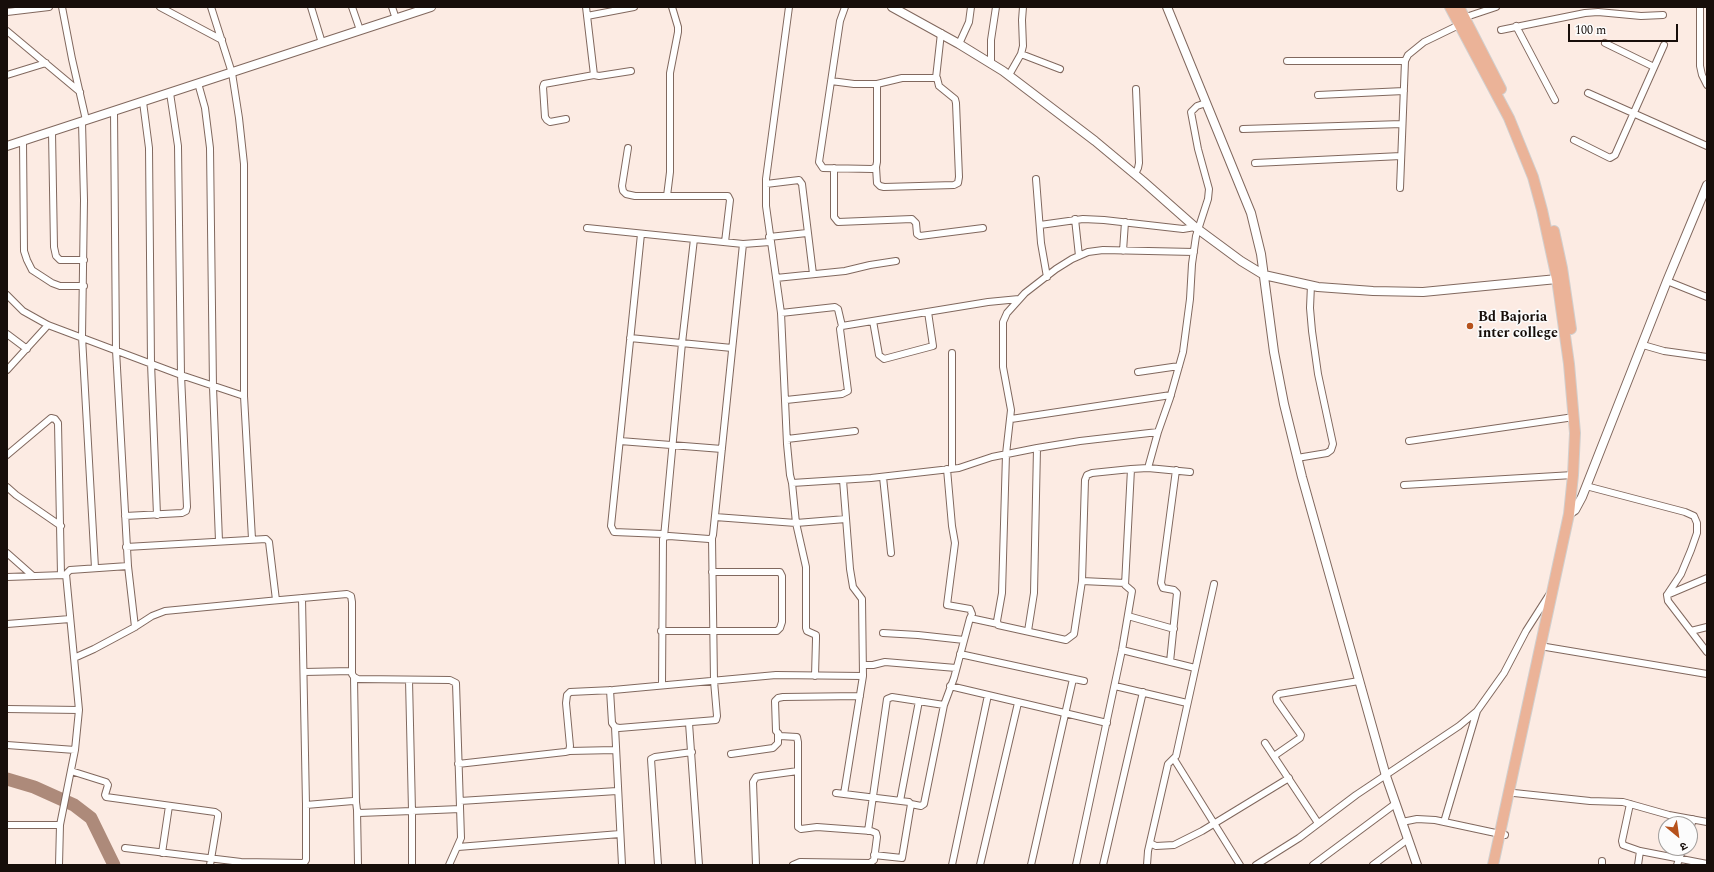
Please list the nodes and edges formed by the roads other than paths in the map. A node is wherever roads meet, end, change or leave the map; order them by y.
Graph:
1 (49, 7) edge
2 (62, 7) edge
3 (160, 7) edge
4 (211, 7) edge
5 (311, 7) edge
6 (352, 7) edge
7 (392, 7) edge
8 (429, 7) edge
9 (586, 7) edge
10 (634, 7) edge
11 (672, 7) edge
12 (789, 7) edge
13 (845, 7) edge
14 (892, 7) edge
15 (971, 7) edge
16 (996, 7) edge
17 (1023, 7) edge
18 (1166, 7) edge
19 (1450, 7) edge
20 (1459, 7) edge
21 (1496, 7) edge
22 (1700, 7) edge
23 (1599, 9) edge
24 (7, 12) edge
25 (1662, 15) dead end
26 (588, 16) junction
27 (396, 19) junction
28 (1460, 21) junction
29 (1516, 26) junction
30 (360, 30) junction
31 (1501, 30) dead end
32 (7, 31) edge
33 (941, 34) junction
34 (222, 40) junction
35 (322, 43) junction
36 (1605, 43) dead end
37 (959, 44) junction
38 (1664, 45) dead end
39 (1021, 54) junction
40 (1287, 61) dead end
41 (1405, 61) junction
42 (46, 63) junction
43 (991, 64) junction
44 (1654, 66) junction
45 (1060, 69) dead end
46 (631, 71) dead end
47 (232, 73) junction
48 (7, 75) edge
49 (594, 75) junction
50 (1009, 75) junction
51 (937, 78) junction
52 (831, 80) junction
53 (198, 84) junction
54 (877, 84) junction
55 (1707, 84) edge
56 (1136, 89) dead end
57 (1404, 91) junction
58 (80, 92) junction
59 (170, 93) junction
60 (1588, 93) dead end
61 (1318, 95) dead end
62 (1555, 100) dead end
63 (143, 102) junction
64 (1206, 103) junction
65 (114, 111) junction
66 (1634, 113) junction
67 (566, 119) dead end
68 (84, 121) junction
69 (1402, 124) junction
70 (1243, 129) dead end
71 (52, 132) junction
72 (1574, 140) dead end
73 (23, 141) junction
74 (7, 146) edge
75 (1707, 146) edge
76 (628, 148) dead end
77 (1401, 156) junction
78 (1255, 163) dead end
79 (876, 167) junction
80 (834, 168) junction
81 (1135, 174) junction
82 (1036, 179) dead end
83 (766, 184) junction
84 (1707, 185) edge
85 (1400, 188) dead end
86 (667, 196) junction
87 (1075, 219) junction
88 (1125, 222) junction
89 (1040, 225) junction
90 (587, 228) dead end
91 (983, 228) dead end
92 (1196, 228) junction
93 (807, 232) junction
94 (641, 234) junction
95 (694, 239) junction
96 (770, 240) junction
97 (724, 242) junction
98 (742, 244) junction
99 (1123, 251) junction
100 (1194, 252) junction
101 (1079, 256) junction
102 (84, 260) junction
103 (896, 261) dead end
104 (813, 274) junction
105 (1264, 275) junction
106 (1047, 277) junction
107 (776, 278) junction
108 (1557, 279) junction
109 (1667, 281) junction
110 (1311, 285) junction
111 (84, 286) junction
112 (7, 294) edge
113 (1707, 297) edge
114 (1019, 299) junction
115 (928, 312) junction
116 (781, 313) junction
117 (873, 321) junction
118 (48, 325) junction
119 (842, 326) junction
120 (7, 334) edge
121 (82, 337) junction
122 (630, 338) junction
123 (682, 343) junction
124 (1643, 345) junction
125 (732, 348) junction
126 (27, 350) junction
127 (116, 350) junction
128 (952, 353) dead end
129 (1707, 357) edge
130 (150, 363) junction
131 (1179, 366) junction
132 (7, 370) edge
133 (1138, 372) dead end
134 (181, 375) junction
135 (213, 387) junction
136 (1171, 395) junction
137 (244, 396) junction
138 (786, 400) junction
139 (1574, 417) junction
140 (1011, 419) junction
141 (855, 431) dead end
142 (1158, 432) junction
143 (787, 439) junction
144 (620, 441) junction
145 (1409, 441) dead end
146 (672, 446) junction
147 (1037, 448) junction
148 (722, 449) junction
149 (1006, 454) junction
150 (7, 455) edge
151 (1297, 458) junction
152 (1148, 468) junction
153 (950, 469) junction
154 (1131, 469) junction
155 (1176, 470) junction
156 (1190, 472) dead end
157 (1573, 475) junction
158 (883, 477) junction
159 (843, 480) junction
160 (792, 483) junction
161 (1404, 485) dead end
162 (1586, 486) junction
163 (7, 487) edge
164 (1572, 512) junction
165 (157, 514) junction
166 (125, 516) junction
167 (715, 517) junction
168 (846, 519) junction
169 (796, 523) junction
170 (60, 526) junction
171 (663, 536) junction
172 (712, 538) junction
173 (252, 539) junction
174 (219, 541) junction
175 (126, 548) junction
176 (7, 553) edge
177 (891, 553) dead end
178 (128, 566) junction
179 (94, 568) junction
180 (712, 572) junction
181 (63, 575) junction
182 (7, 576) edge
183 (33, 576) junction
184 (1707, 578) edge
185 (1082, 581) junction
186 (1125, 583) junction
187 (1214, 584) dead end
188 (1554, 586) junction
189 (1667, 595) junction
190 (302, 598) junction
191 (276, 600) junction
192 (1128, 616) junction
193 (970, 618) junction
194 (70, 619) junction
195 (7, 624) edge
196 (998, 624) junction
197 (135, 627) junction
198 (1707, 627) edge
199 (1174, 629) junction
200 (713, 630) junction
201 (661, 631) junction
202 (1028, 631) junction
203 (1691, 631) junction
204 (883, 633) dead end
205 (964, 640) junction
206 (1546, 647) junction
207 (1122, 650) junction
208 (1707, 652) edge
209 (960, 654) junction
210 (74, 658) junction
211 (1170, 662) junction
212 (863, 665) junction
213 (956, 668) junction
214 (1195, 668) junction
215 (304, 672) junction
216 (353, 674) junction
217 (1707, 674) edge
218 (815, 676) junction
219 (863, 676) junction
220 (1073, 679) junction
221 (409, 680) junction
222 (714, 681) junction
223 (1084, 681) dead end
224 (1359, 681) junction
225 (662, 686) junction
226 (950, 686) junction
227 (1115, 686) junction
228 (610, 690) junction
229 (1143, 692) junction
230 (988, 695) junction
231 (860, 696) junction
232 (919, 701) junction
233 (1018, 703) junction
234 (1187, 704) junction
235 (944, 705) junction
236 (7, 709) edge
237 (79, 710) junction
238 (1477, 711) junction
239 (1066, 712) junction
240 (1107, 722) junction
241 (689, 723) junction
242 (615, 727) junction
243 (778, 733) junction
244 (1265, 743) dead end
245 (1521, 744) junction
246 (7, 745) edge
247 (75, 750) junction
248 (569, 750) junction
249 (615, 750) junction
250 (692, 752) junction
251 (731, 754) dead end
252 (1274, 756) junction
253 (1174, 759) junction
254 (458, 764) junction
255 (71, 771) junction
256 (798, 771) junction
257 (1386, 776) junction
258 (1289, 778) junction
259 (617, 791) junction
260 (836, 793) dead end
261 (1514, 793) junction
262 (844, 794) junction
263 (872, 798) junction
264 (460, 801) junction
265 (900, 801) junction
266 (356, 802) junction
267 (911, 804) junction
268 (1395, 804) junction
269 (1630, 804) junction
270 (306, 805) junction
271 (169, 806) junction
272 (460, 809) junction
273 (357, 810) junction
274 (412, 811) junction
275 (1675, 816) edge
276 (1402, 822) junction
277 (1444, 822) junction
278 (1215, 823) junction
279 (1318, 823) junction
280 (7, 825) edge
281 (60, 825) junction
282 (868, 831) junction
283 (620, 834) junction
284 (1502, 835) junction
285 (1408, 839) junction
286 (1150, 843) junction
287 (458, 847) junction
288 (125, 848) dead end
289 (1640, 850) junction
290 (162, 853) junction
291 (874, 856) junction
292 (210, 862) edge
293 (1678, 862) edge
294 (1261, 863) edge
295 (306, 864) edge
296 (1707, 864) edge
297 (59, 865) edge
298 (358, 865) edge
299 (412, 865) edge
300 (449, 865) edge
301 (622, 865) edge
302 (658, 865) edge
303 (699, 865) edge
304 (756, 865) edge
305 (793, 865) edge
306 (952, 865) edge
307 (980, 865) edge
308 (1032, 865) edge
309 (1076, 865) edge
310 (1103, 865) edge
311 (1147, 865) edge
312 (1240, 865) edge
313 (1256, 865) edge
314 (1313, 865) edge
315 (1373, 865) edge
316 (1418, 865) edge
317 (1493, 865) edge
318 (1500, 865) edge
319 (1638, 865) edge

1 - 24 street
2 - 58 street
3 - 34 street
4 - 34 street
5 - 35 street
6 - 30 street
7 - 27 street
8 - 27 street
9 - 26 street
10 - 26 street
11 - 86 street
12 - 83 street
13 - 52 street
14 - 33 street
15 - 37 street
16 - 43 street
17 - 39 street
18 - 64 street
19 - 28 main road
20 - 28 main road
21 - 28 street
22 - 55 street
23 - 25 street
23 - 29 street
26 - 49 street
27 - 30 street
28 - 41 street
28 - 108 main road
28 - 164 main road
29 - 31 street
29 - 62 street
30 - 35 street
32 - 42 street
33 - 37 street
33 - 51 street
34 - 47 street
35 - 47 street
36 - 44 street
37 - 43 street
38 - 44 street
39 - 45 street
39 - 50 street
40 - 41 street
41 - 57 street
42 - 48 street
42 - 58 street
43 - 50 street
44 - 66 street
46 - 49 street
47 - 53 street
47 - 137 street
49 - 67 street
50 - 81 street
51 - 54 street
51 - 79 street
52 - 54 street
52 - 80 street
53 - 59 street
53 - 135 street
54 - 79 street
56 - 81 street
57 - 61 street
57 - 69 street
58 - 68 street
59 - 63 street
59 - 134 street
60 - 66 street
63 - 65 street
63 - 130 street
64 - 92 street
64 - 105 street
65 - 68 street
65 - 127 street
66 - 72 street
66 - 75 street
68 - 71 street
68 - 102 street
69 - 70 street
69 - 77 street
71 - 73 street
71 - 102 street
73 - 74 street
73 - 111 street
76 - 86 street
77 - 78 street
77 - 85 street
79 - 80 street
80 - 91 street
81 - 92 street
82 - 89 street
83 - 93 street
83 - 96 street
84 - 109 street
86 - 97 street
87 - 88 street
87 - 89 street
87 - 101 street
88 - 92 street
88 - 99 street
89 - 106 street
90 - 94 street
92 - 100 street
92 - 105 street
93 - 96 street
93 - 104 street
94 - 95 street
94 - 122 street
95 - 97 street
95 - 123 street
96 - 98 street
96 - 107 street
97 - 98 street
98 - 125 street
99 - 100 street
99 - 101 street
100 - 131 street
101 - 106 street
102 - 111 street
103 - 104 street
104 - 107 street
105 - 110 street
105 - 151 street
106 - 114 street
107 - 116 street
108 - 110 street
108 - 139 main road
109 - 113 street
109 - 124 street
110 - 151 street
111 - 121 street
112 - 118 street
114 - 115 street
114 - 140 street
115 - 117 street
115 - 117 street
116 - 119 street
116 - 138 street
117 - 119 street
118 - 121 street
118 - 126 street
119 - 138 street
120 - 126 street
121 - 127 street
121 - 179 street
122 - 123 street
122 - 144 street
123 - 125 street
123 - 146 street
124 - 129 street
124 - 162 street
125 - 148 street
126 - 132 street
127 - 130 street
127 - 166 street
128 - 153 street
130 - 134 street
130 - 165 street
131 - 133 street
131 - 136 street
134 - 135 street
134 - 165 street
135 - 137 street
135 - 174 street
136 - 140 street
136 - 142 street
137 - 173 street
138 - 143 street
139 - 145 street
139 - 157 main road
140 - 149 street
141 - 143 street
142 - 147 street
142 - 152 street
143 - 160 street
144 - 146 street
144 - 171 street
146 - 148 street
146 - 171 street
147 - 149 street
147 - 202 street
148 - 167 street
149 - 153 street
149 - 196 street
150 - 170 street
151 - 224 street
152 - 154 street
152 - 155 street
153 - 158 street
153 - 193 street
154 - 185 street
154 - 186 street
155 - 156 street
155 - 199 street
157 - 161 street
157 - 164 main road
158 - 159 street
158 - 177 street
159 - 160 street
159 - 168 street
160 - 169 street
162 - 164 street
162 - 189 street
163 - 170 street
164 - 188 main road
164 - 206 main road
165 - 166 street
166 - 175 street
167 - 169 street
167 - 172 street
168 - 169 street
168 - 212 street
169 - 218 street
170 - 181 street
171 - 172 street
171 - 201 street
172 - 180 street
173 - 174 street
173 - 191 street
174 - 175 street
175 - 178 street
176 - 183 street
178 - 179 street
178 - 197 street
179 - 181 street
180 - 200 street
180 - 200 street
181 - 183 street
181 - 194 street
182 - 183 street
184 - 189 street
185 - 186 street
185 - 202 street
186 - 192 street
187 - 214 street
188 - 238 street
188 - 245 main road
189 - 203 street
190 - 191 street
190 - 215 street
190 - 216 street
191 - 197 street
192 - 199 street
192 - 207 street
193 - 196 street
193 - 205 street
194 - 195 street
194 - 210 street
196 - 202 street
197 - 210 street
198 - 203 street
199 - 211 street
200 - 201 street
200 - 222 street
201 - 225 street
203 - 208 street
204 - 205 street
205 - 209 street
206 - 217 street
206 - 245 main road
207 - 211 street
207 - 227 street
209 - 213 street
209 - 220 street
210 - 237 street
211 - 214 street
212 - 213 street
212 - 219 street
213 - 226 street
214 - 234 street
215 - 216 street
215 - 270 street
216 - 221 street
216 - 266 street
218 - 219 street
218 - 222 street
219 - 231 street
220 - 223 street
220 - 239 street
221 - 254 street
221 - 274 street
222 - 225 street
222 - 241 street
224 - 252 street
224 - 257 street
225 - 228 street
226 - 230 street
226 - 235 street
227 - 229 street
227 - 240 street
228 - 242 street
228 - 248 street
229 - 234 street
229 - 310 street
230 - 233 street
230 - 306 street
231 - 243 street
231 - 262 street
232 - 235 street
232 - 263 street
232 - 265 street
233 - 239 street
233 - 307 street
234 - 253 street
235 - 267 street
236 - 237 street
237 - 247 street
238 - 257 street
238 - 277 street
239 - 240 street
239 - 308 street
240 - 309 street
241 - 242 street
241 - 250 street
242 - 249 street
243 - 251 street
243 - 256 street
244 - 252 street
245 - 261 main road
245 - 284 main road
246 - 247 street
247 - 255 street
248 - 249 street
248 - 254 street
249 - 259 street
250 - 302 street
250 - 303 street
252 - 258 street
253 - 278 street
253 - 286 street
254 - 264 street
255 - 271 street
255 - 281 street
256 - 282 street
256 - 304 street
257 - 268 street
257 - 279 street
258 - 278 street
258 - 279 street
259 - 264 street
259 - 283 street
260 - 262 street
261 - 269 street
261 - 284 main road
262 - 263 street
263 - 265 street
263 - 282 street
264 - 272 street
265 - 267 street
266 - 270 street
266 - 273 street
267 - 291 street
268 - 276 street
268 - 314 street
269 - 275 street
269 - 289 street
270 - 295 street
271 - 290 street
271 - 292 street
272 - 274 street
272 - 287 street
273 - 274 street
273 - 298 street
274 - 299 street
276 - 277 street
276 - 285 street
277 - 284 street
278 - 286 street
278 - 312 street
279 - 294 street
280 - 281 street
281 - 297 street
282 - 291 street
283 - 287 street
283 - 301 street
284 - 317 main road
284 - 318 main road
285 - 315 street
285 - 316 street
286 - 311 street
287 - 300 street
288 - 290 street
289 - 293 street
289 - 319 street
290 - 292 street
291 - 305 street
292 - 295 street
293 - 296 street
294 - 313 street

